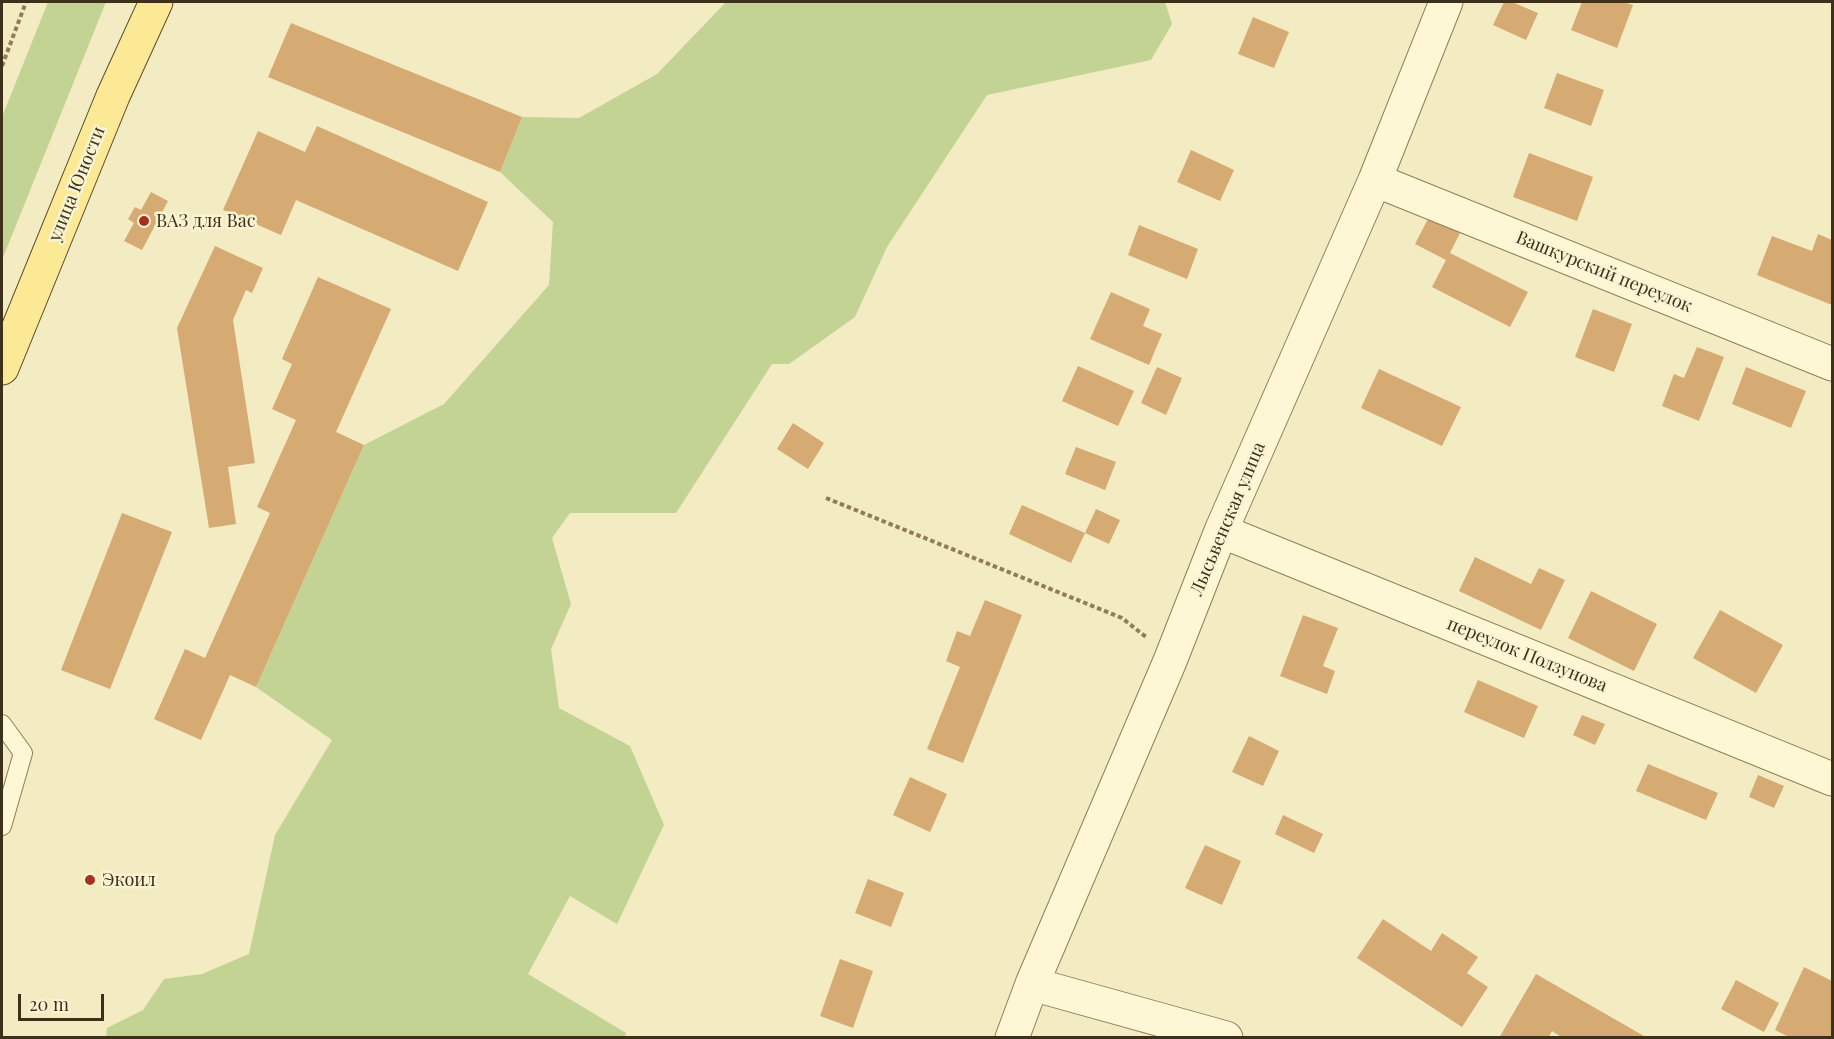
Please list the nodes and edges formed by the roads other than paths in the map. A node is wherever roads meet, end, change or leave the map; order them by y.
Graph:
1 (1446, 2) edge
2 (151, 3) edge
3 (1375, 180) junction
4 (1833, 364) edge
5 (2, 368) edge
6 (1221, 531) junction
7 (2, 724) edge
8 (1833, 779) edge
9 (2, 826) edge
10 (1032, 984) junction
11 (1012, 1038) edge
12 (1226, 1038) edge

1 - 3 street, Лысьвенская улица
2 - 5 main road, улица Юности
3 - 4 street, Вашкурский переулок
3 - 6 street, Лысьвенская улица
6 - 8 street, переулок Ползунова
6 - 10 street, Лысьвенская улица
7 - 9 lane
10 - 11 street, Лысьвенская улица
10 - 12 street

